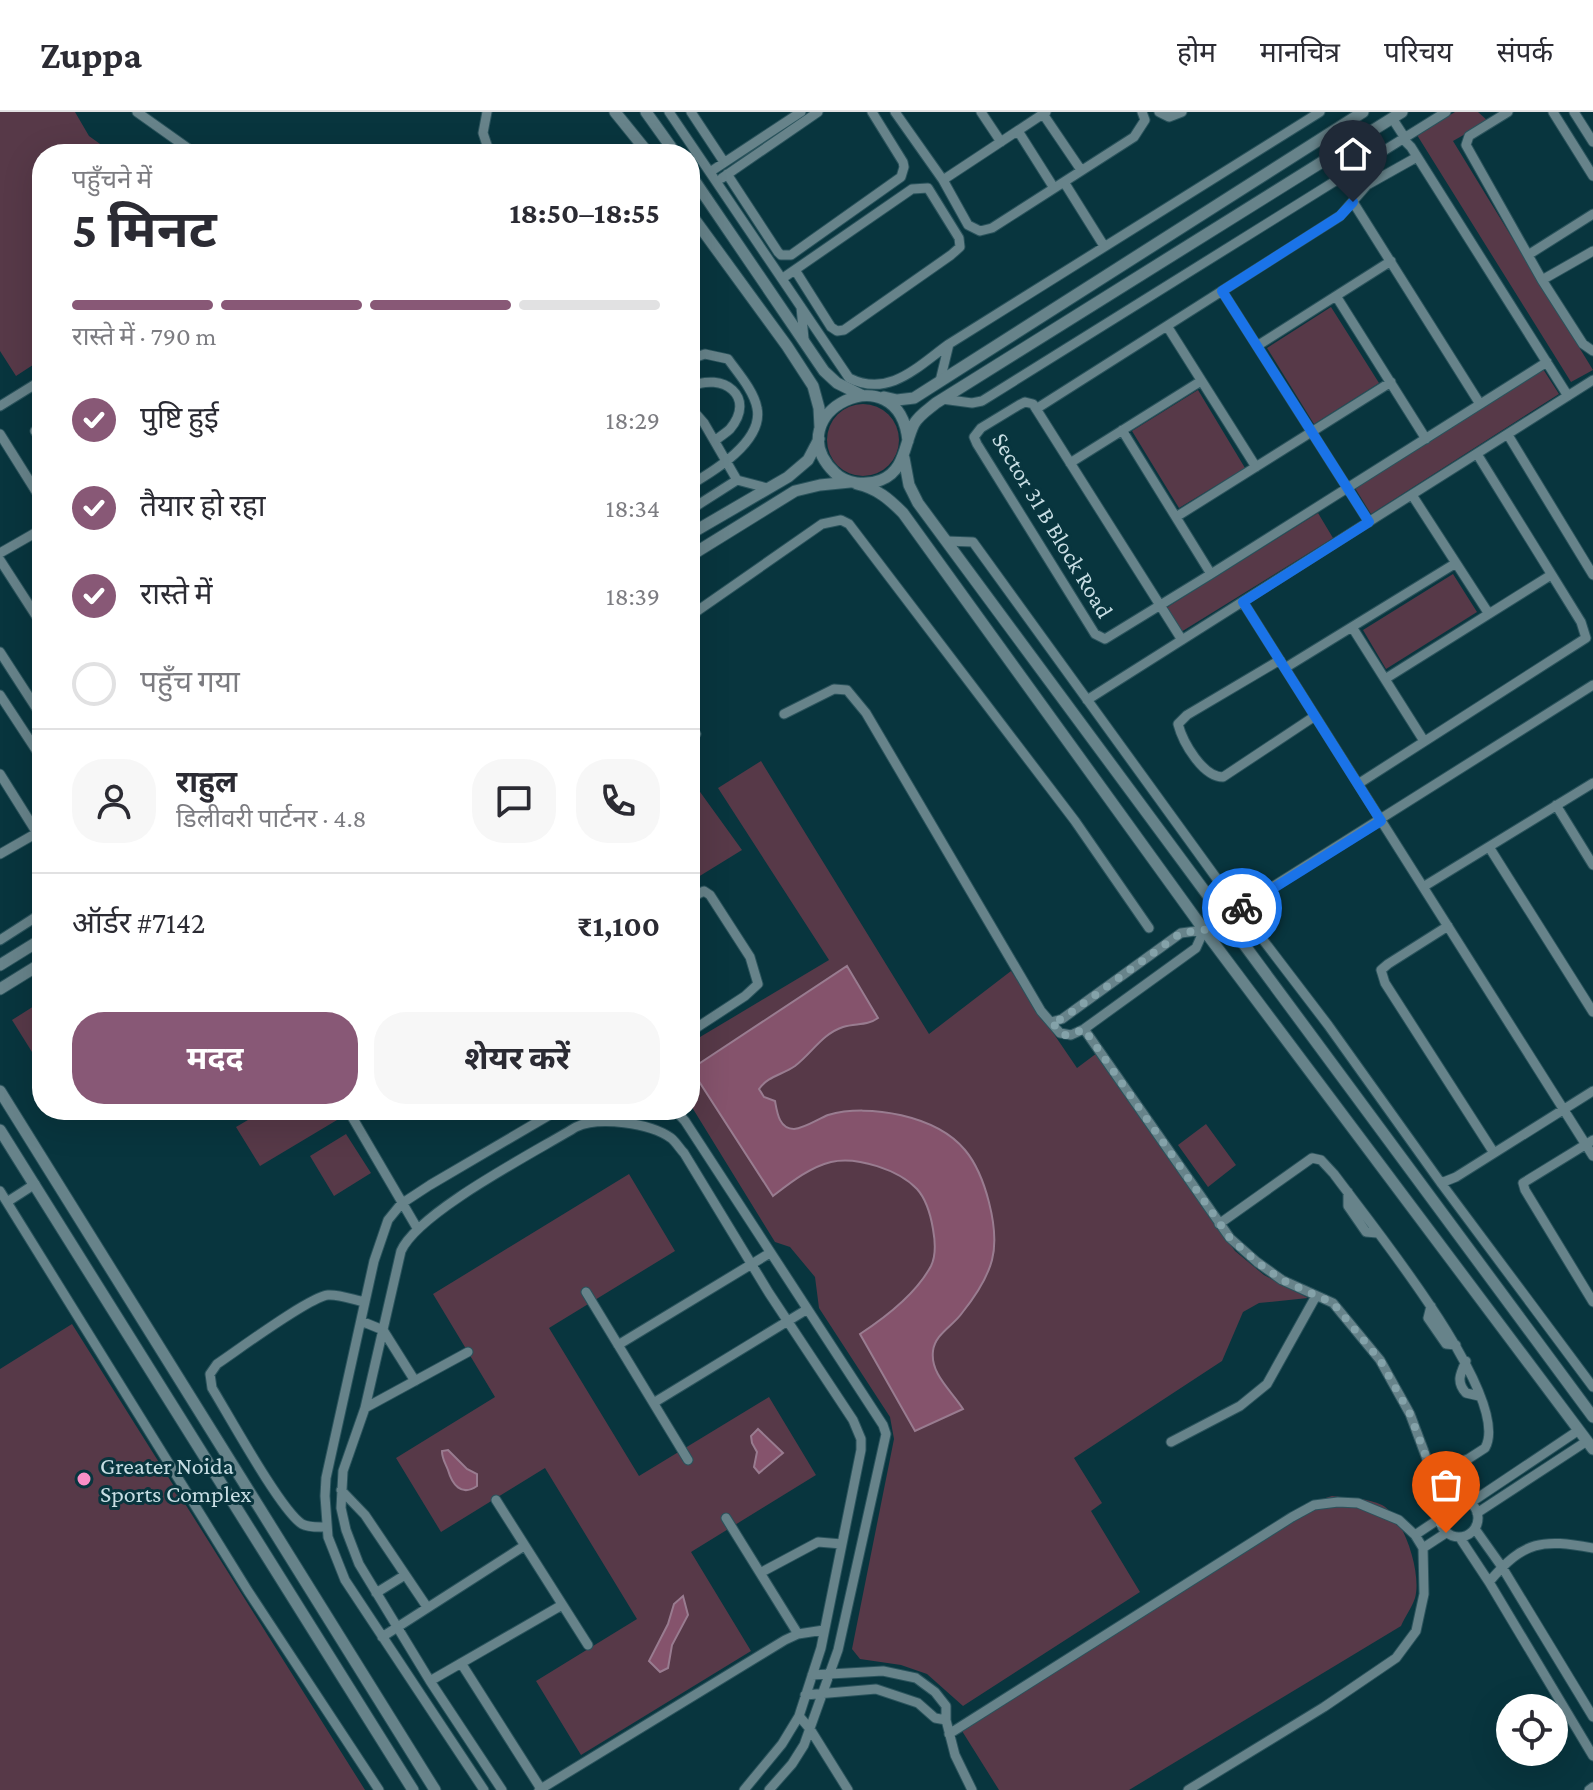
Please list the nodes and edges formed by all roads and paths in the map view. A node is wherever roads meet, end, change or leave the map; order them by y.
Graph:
1 (137, 112) edge
2 (487, 112) edge
3 (615, 112) edge
4 (646, 112) edge
5 (669, 112) edge
6 (691, 112) edge
7 (801, 112) edge
8 (818, 112) edge
9 (872, 112) edge
10 (895, 112) edge
11 (981, 112) edge
12 (1142, 112) edge
13 (1159, 112) edge
14 (1182, 112) edge
15 (1320, 112) edge
16 (1363, 112) edge
17 (1446, 112) edge
18 (1485, 112) edge
19 (1506, 112) edge
20 (1553, 112) edge
21 (1574, 112) edge
22 (1044, 113) edge
23 (1397, 115) edge
24 (1492, 121) junction
25 (1018, 131) junction
26 (1405, 138) junction
27 (1001, 142) junction
28 (1593, 142) edge
29 (182, 144) edge
30 (487, 144) edge
31 (641, 144) edge
32 (669, 144) edge
33 (691, 144) edge
34 (700, 157) edge
35 (1417, 157) junction
36 (724, 162) junction
37 (1081, 170) junction
38 (710, 172) junction
39 (727, 174) junction
40 (1593, 176) edge
41 (943, 180) junction
42 (717, 182) junction
43 (1059, 185) junction
44 (700, 188) edge
45 (1353, 202) junction
46 (1593, 214) edge
47 (700, 227) edge
48 (1104, 246) junction
49 (1593, 251) edge
50 (1528, 255) junction
51 (1391, 261) junction
52 (795, 270) junction
53 (783, 278) junction
54 (1542, 280) junction
55 (1222, 291) junction
56 (1336, 296) junction
57 (801, 304) junction
58 (1167, 326) junction
59 (804, 339) junction
60 (949, 344) junction
61 (1257, 346) junction
62 (1593, 351) edge
63 (700, 356) edge
64 (1547, 362) junction
65 (1593, 380) edge
66 (940, 381) junction
67 (1201, 381) junction
68 (700, 382) edge
69 (1391, 382) junction
70 (32, 386) edge
71 (866, 395) junction
72 (1568, 396) junction
73 (942, 399) junction
74 (1480, 404) junction
75 (0, 406) edge
76 (1036, 409) junction
77 (700, 418) edge
78 (1122, 430) junction
79 (1312, 432) junction
80 (819, 433) junction
81 (0, 434) edge
82 (1508, 435) junction
83 (1426, 439) junction
84 (715, 441) junction
85 (908, 441) junction
86 (1477, 454) junction
87 (904, 458) junction
88 (726, 461) junction
89 (1070, 463) junction
90 (1256, 467) junction
91 (700, 478) edge
92 (737, 480) junction
93 (854, 483) junction
94 (32, 485) edge
95 (767, 488) junction
96 (1347, 488) junction
97 (1412, 495) junction
98 (700, 504) edge
99 (1176, 517) junction
100 (1369, 522) junction
101 (700, 528) edge
102 (32, 535) edge
103 (946, 541) junction
104 (700, 550) edge
105 (0, 553) edge
106 (0, 560) edge
107 (1456, 563) junction
108 (1211, 574) junction
109 (1551, 575) junction
110 (1593, 575) edge
111 (1243, 602) junction
112 (1159, 606) junction
113 (700, 609) edge
114 (32, 610) edge
115 (1489, 614) junction
116 (1352, 627) junction
117 (1182, 640) junction
118 (0, 652) edge
119 (1282, 664) junction
120 (1385, 679) junction
121 (1593, 685) edge
122 (0, 695) edge
123 (1087, 700) junction
124 (32, 702) edge
125 (784, 714) dead end
126 (1315, 716) junction
127 (1424, 741) junction
128 (32, 744) edge
129 (0, 774) edge
130 (1593, 783) edge
131 (1358, 784) junction
132 (1556, 805) junction
133 (32, 820) edge
134 (1381, 821) junction
135 (32, 836) edge
136 (1489, 847) junction
137 (0, 854) edge
138 (1593, 865) edge
139 (1423, 887) junction
140 (700, 893) edge
141 (1240, 909) junction
142 (1225, 918) junction
143 (32, 919) edge
144 (1448, 926) junction
145 (1149, 928) dead end
146 (1204, 930) junction
147 (0, 940) edge
148 (32, 945) edge
149 (0, 965) edge
150 (32, 969) edge
151 (0, 989) edge
152 (1590, 1000) edge
153 (1593, 1012) edge
154 (1051, 1022) junction
155 (700, 1025) edge
156 (1084, 1029) junction
157 (0, 1091) edge
158 (1593, 1091) edge
159 (1564, 1110) junction
160 (354, 1120) edge
161 (541, 1120) edge
162 (590, 1120) joint
163 (685, 1121) joint
164 (0, 1130) edge
165 (672, 1138) junction
166 (1589, 1142) edge
167 (1494, 1153) junction
168 (1593, 1156) edge
169 (35, 1184) junction
170 (1443, 1187) junction
171 (0, 1191) edge
172 (7, 1202) junction
173 (401, 1204) junction
174 (1219, 1224) junction
175 (417, 1228) junction
176 (770, 1253) junction
177 (752, 1264) junction
178 (586, 1292) dead end
179 (1316, 1296) junction
180 (365, 1302) junction
181 (1593, 1302) edge
182 (806, 1310) junction
183 (361, 1321) junction
184 (788, 1321) junction
185 (383, 1330) junction
186 (618, 1345) junction
187 (468, 1352) dead end
188 (415, 1381) junction
189 (1591, 1382) edge
190 (655, 1402) junction
191 (365, 1408) junction
192 (1593, 1417) edge
193 (1579, 1430) junction
194 (1171, 1442) dead end
195 (1590, 1445) edge
196 (688, 1460) dead end
197 (1530, 1463) junction
198 (1433, 1475) junction
199 (1536, 1475) junction
200 (341, 1490) junction
201 (1460, 1499) junction
202 (496, 1500) dead end
203 (1470, 1503) junction
204 (1477, 1513) junction
205 (1440, 1515) junction
206 (726, 1518) dead end
207 (327, 1527) junction
208 (1475, 1529) junction
209 (1446, 1533) junction
210 (1415, 1535) junction
211 (1460, 1538) junction
212 (842, 1544) junction
213 (524, 1546) junction
214 (1423, 1548) junction
215 (1593, 1548) edge
216 (1502, 1567) junction
217 (760, 1573) junction
218 (405, 1575) junction
219 (1489, 1582) junction
220 (376, 1593) junction
221 (562, 1605) junction
222 (427, 1607) junction
223 (397, 1627) junction
224 (824, 1630) junction
225 (798, 1634) junction
226 (382, 1637) junction
227 (588, 1645) dead end
228 (461, 1663) junction
229 (812, 1675) junction
230 (829, 1675) junction
231 (430, 1681) junction
232 (821, 1694) junction
233 (805, 1695) junction
234 (799, 1716) junction
235 (1593, 1717) edge
236 (946, 1720) junction
237 (810, 1729) junction
238 (949, 1734) junction
239 (1593, 1756) edge
240 (540, 1789) edge
241 (379, 1790) edge
242 (413, 1790) edge
243 (435, 1790) edge
244 (484, 1790) edge
245 (502, 1790) edge
246 (744, 1790) edge
247 (769, 1790) edge
248 (848, 1790) edge
249 (972, 1790) edge
250 (1188, 1790) edge

1 - 29 street
2 - 30 street
3 - 31 street
4 - 32 street
5 - 33 street
6 - 36 street
7 - 36 street
8 - 39 street
9 - 39 street
10 - 41 street
11 - 27 street
12 - 37 street
13 - 14 street
15 - 48 street
16 - 66 street
17 - 26 street
18 - 24 street
19 - 24 street
20 - 40 street
21 - 28 street
22 - 25 street
22 - 37 street
23 - 26 street
23 - 73 street
24 - 50 street
25 - 27 street
25 - 43 street
26 - 35 street
26 - 73 street
27 - 41 street
34 - 38 street
35 - 45 street, Sector 31 B Block Road
35 - 64 street
36 - 38 street
37 - 43 street
38 - 42 street
39 - 42 street
41 - 43 street
42 - 53 street
43 - 48 street
44 - 59 street
45 - 51 street
45 - 55 street, Sector 31 B Block Road
46 - 50 street
47 - 80 street
48 - 60 street
49 - 54 street
50 - 54 street
51 - 56 street
51 - 74 street
52 - 52 street
52 - 53 street
53 - 57 street
54 - 62 street
55 - 58 street, Sector 31 B Block Road
55 - 61 street
56 - 61 street
56 - 69 street
57 - 59 street
57 - 60 street
58 - 67 street
58 - 76 street, Sector 31 B Block Road
59 - 71 street
60 - 66 street
61 - 79 street
63 - 88 street
64 - 72 street
64 - 74 street, Sector 31 B Block Road
65 - 72 street
66 - 71 street
67 - 78 street, Sector 31 B Block Road
67 - 90 street
68 - 84 street
69 - 79 street
69 - 83 street
70 - 75 street
71 - 80 street
71 - 85 street
72 - 82 street
73 - 85 street
74 - 83 street, Sector 31 B Block Road
76 - 89 street, Sector 31 B Block Road
76 - 112 street, Sector 31 B Block Road
77 - 84 street
78 - 89 street, Sector 31 B Block Road
78 - 99 street
79 - 90 street
79 - 96 street
80 - 93 street
80 - 95 street
81 - 94 street
82 - 86 street
82 - 110 street
83 - 96 street, Sector 31 B Block Road
84 - 88 street
85 - 87 street
86 - 97 street
86 - 109 street
87 - 93 street
87 - 103 street
88 - 91 street
88 - 92 street
89 - 112 street, Sector 31 B Block Road
90 - 99 street
92 - 95 street
92 - 98 street
93 - 104 street
93 - 146 street
95 - 101 street
96 - 100 street
96 - 108 street, Sector 31 B Block Road
97 - 100 street
97 - 107 street
99 - 108 street
100 - 111 street
102 - 105 street
103 - 123 street
103 - 142 street
106 - 114 street
107 - 115 street
107 - 116 street
108 - 112 street, Sector 31 B Block Road
109 - 115 street
109 - 127 street
111 - 117 street
111 - 119 street
112 - 117 street, Sector 31 B Block Road
113 - 145 street
115 - 120 street
116 - 119 street
116 - 120 street
117 - 123 street
118 - 124 street
119 - 126 street
119 - 126 street
120 - 127 street
121 - 134 street
122 - 128 street
123 - 141 street
125 - 154 street
126 - 131 street
127 - 131 street
129 - 133 street
130 - 132 street
131 - 134 street
132 - 136 street
132 - 138 street
134 - 139 street
134 - 141 street
135 - 137 street
136 - 139 street
136 - 152 street
139 - 144 street
140 - 155 street
141 - 142 street
141 - 170 street
142 - 146 street
142 - 192 street
143 - 147 street
144 - 159 street
144 - 167 street
146 - 154 street
146 - 156 street
146 - 193 street
148 - 149 street
150 - 151 street
152 - 153 street
154 - 156 street
156 - 174 street
157 - 243 street
158 - 159 street
159 - 166 street
159 - 167 street
160 - 173 street
161 - 173 street
162 - 165 street
162 - 175 street
163 - 165 street
163 - 176 street
164 - 169 street
165 - 177 street
166 - 168 street
166 - 181 street
167 - 170 street
169 - 172 street
169 - 242 street
170 - 189 street
171 - 172 street
172 - 241 street
173 - 175 street
173 - 180 street
174 - 179 street
174 - 198 street
175 - 185 street
176 - 177 street
176 - 182 street
177 - 184 street
177 - 186 street
178 - 186 street
179 - 194 street
179 - 198 street
180 - 183 street
180 - 207 street
182 - 184 street
182 - 230 street
183 - 185 street
183 - 207 street
184 - 190 street
184 - 212 street
185 - 188 street
185 - 191 street
186 - 190 street
187 - 188 street
188 - 191 street
190 - 196 street
191 - 200 street
193 - 195 street
193 - 197 street
195 - 199 street
197 - 199 street
197 - 203 street
198 - 201 street
198 - 205 street
199 - 204 street
200 - 218 street
200 - 220 street
201 - 203 street
201 - 205 street
202 - 213 street
203 - 204 street
204 - 208 street
205 - 209 street
205 - 210 street
206 - 217 street
207 - 226 street
208 - 211 street
208 - 216 street
209 - 211 street
209 - 214 street
210 - 214 street
210 - 238 street
211 - 219 street
212 - 217 street
212 - 224 street
213 - 221 street
213 - 222 street
214 - 250 street
215 - 216 street
216 - 219 street
216 - 235 street
217 - 225 street
218 - 220 street
218 - 222 street
219 - 239 street
220 - 223 street
221 - 227 street
221 - 228 street
222 - 223 street
223 - 226 street
223 - 231 street
224 - 225 street
224 - 229 street
225 - 240 street
226 - 244 street
228 - 231 street
228 - 240 street
229 - 230 street
229 - 233 street
230 - 232 street
230 - 236 street
231 - 245 street
232 - 233 street
232 - 236 street
232 - 237 street
233 - 234 street
234 - 237 street
234 - 246 street
236 - 238 street
237 - 247 street
237 - 248 street
238 - 249 street

